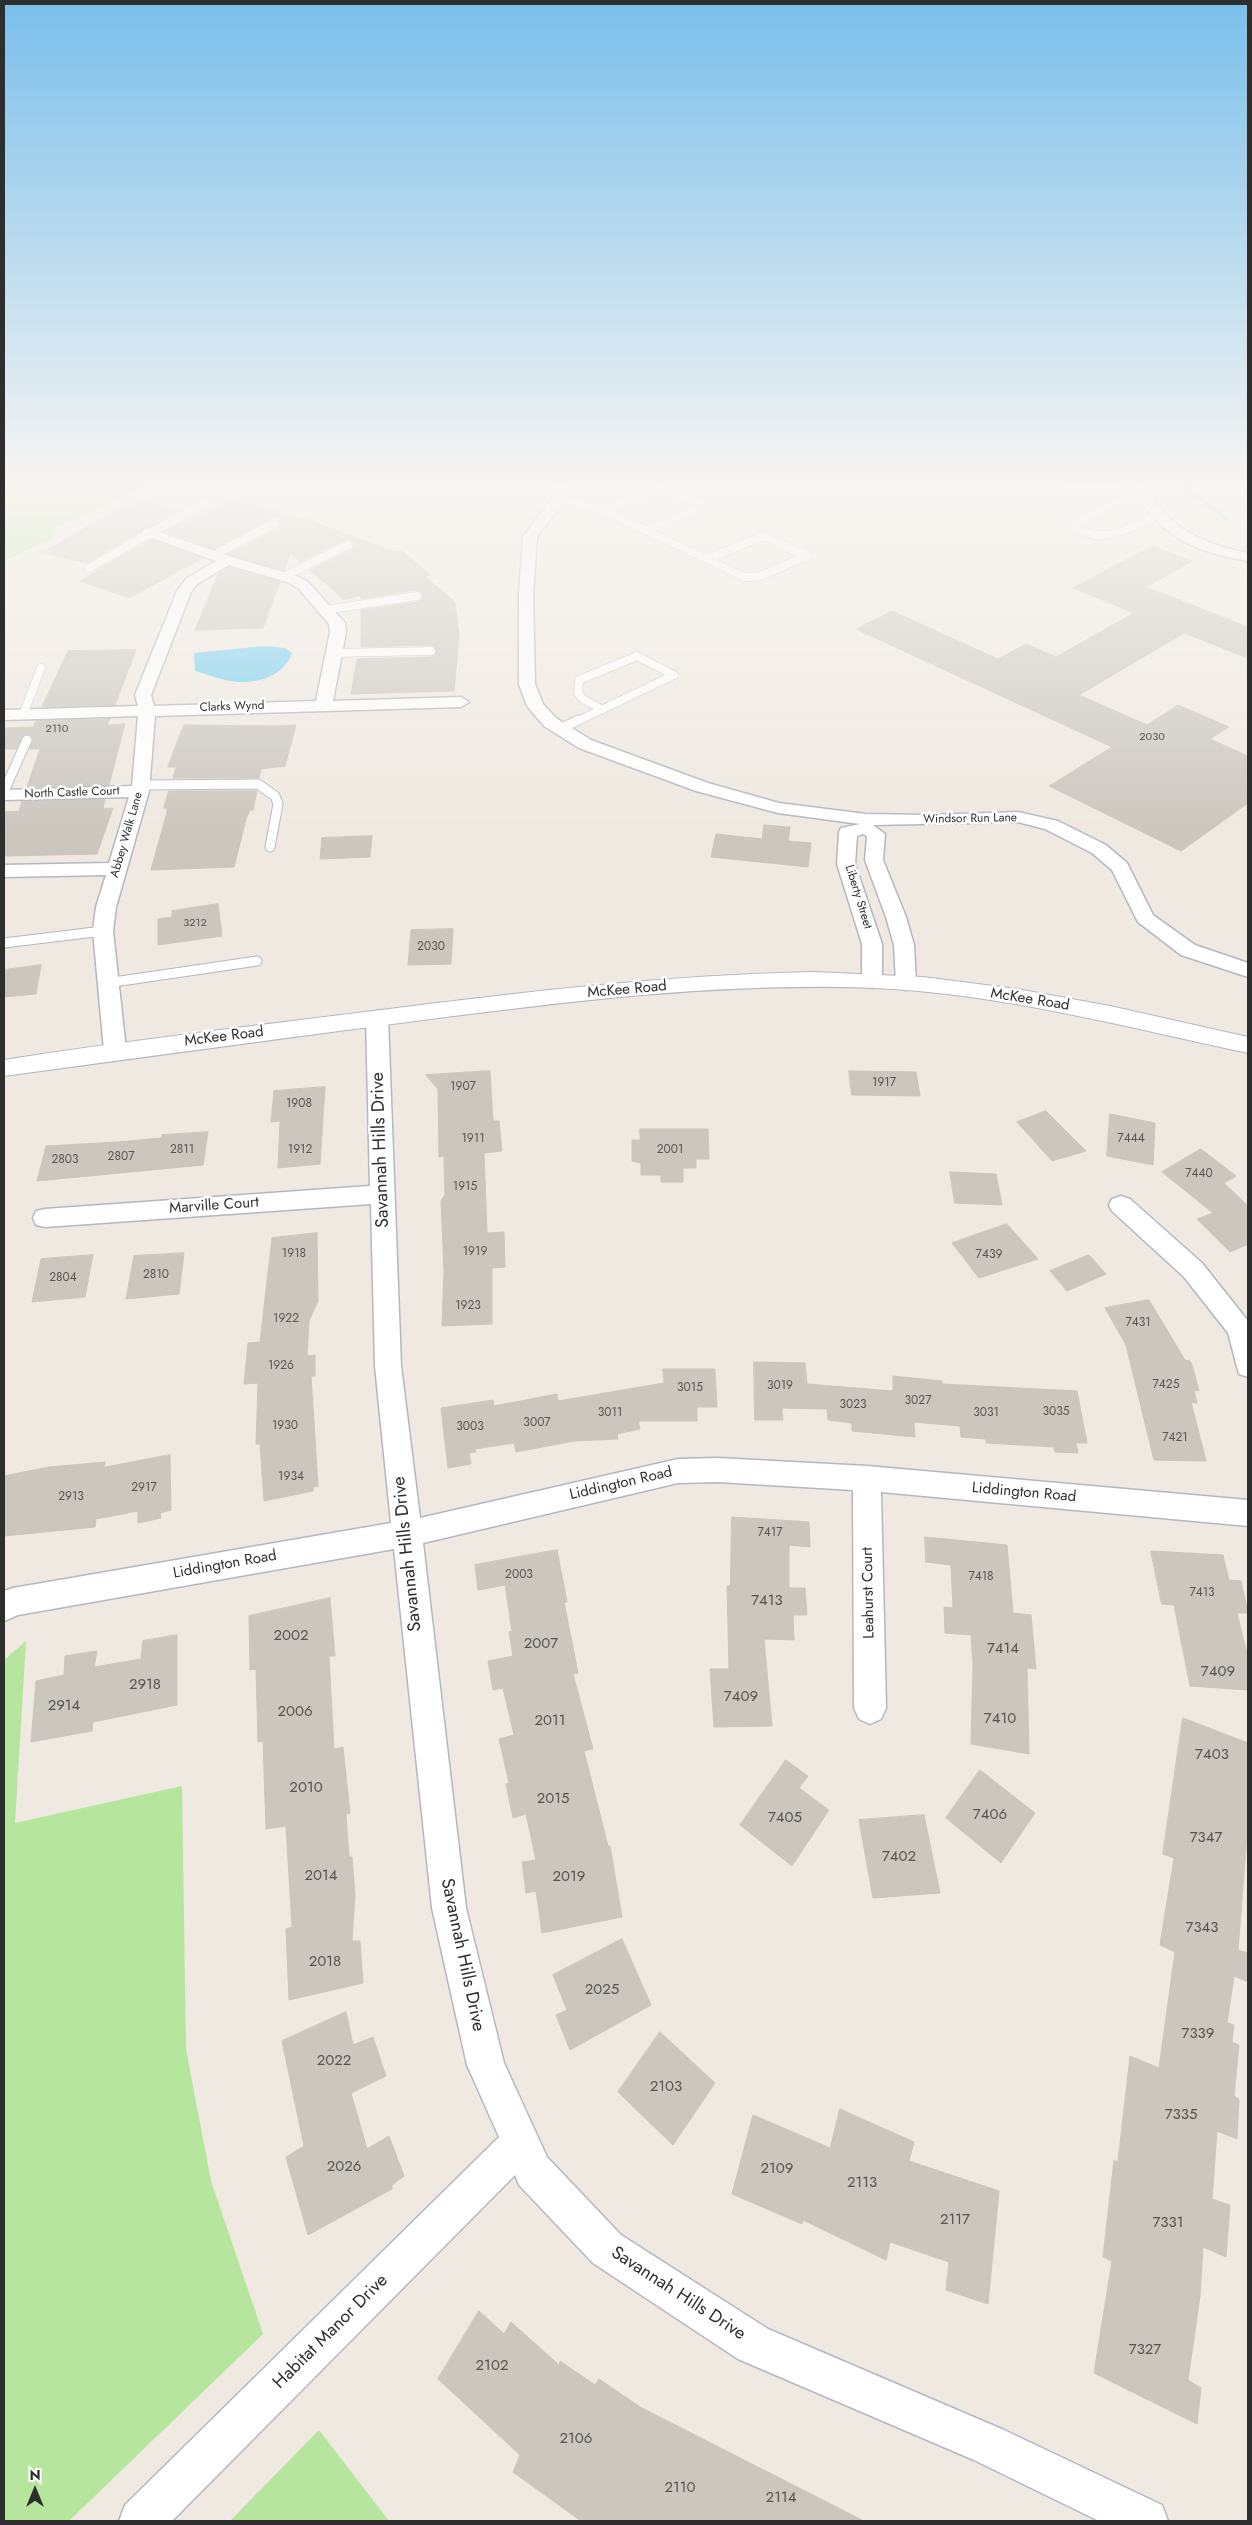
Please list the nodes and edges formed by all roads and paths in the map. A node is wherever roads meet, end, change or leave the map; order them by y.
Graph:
1 (181, 600) edge
2 (316, 600) edge
3 (392, 600) edge
4 (526, 600) edge
5 (325, 610) junction
6 (431, 652) dead end
7 (334, 653) junction
8 (41, 668) dead end
9 (461, 702) dead end
10 (324, 704) junction
11 (601, 709) junction
12 (147, 710) junction
13 (4, 715) edge
14 (22, 715) junction
15 (560, 729) junction
16 (27, 740) dead end
17 (141, 788) junction
18 (4, 791) edge
19 (4, 795) edge
20 (866, 823) junction
21 (270, 847) dead end
22 (118, 869) junction
23 (4, 871) edge
24 (852, 886) junction
25 (883, 887) junction
26 (103, 931) junction
27 (4, 943) edge
28 (256, 961) dead end
29 (1248, 970) edge
30 (872, 981) junction
31 (108, 983) junction
32 (906, 983) junction
33 (377, 1018) junction
34 (1248, 1045) edge
35 (115, 1050) junction
36 (4, 1068) edge
37 (384, 1194) junction
38 (1121, 1205) dead end
39 (45, 1218) dead end
40 (1244, 1330) edge
41 (1248, 1366) edge
42 (867, 1478) junction
43 (1248, 1513) edge
44 (406, 1534) junction
45 (4, 1607) edge
46 (870, 1708) dead end
47 (520, 2143) junction
48 (141, 2521) edge
49 (1146, 2521) edge

1 - 12 street, Abbey Walk Lane
2 - 5 street
3 - 5 lane
4 - 15 street, Windsor Run Lane
5 - 7 street
6 - 7 lane
7 - 10 street
8 - 14 lane
9 - 10 street, Clarks Wynd
10 - 12 street, Clarks Wynd
11 - 11 lane
11 - 15 lane
12 - 14 street, Clarks Wynd
12 - 17 street, Abbey Walk Lane
13 - 14 street, Clarks Wynd
15 - 20 street, Windsor Run Lane
16 - 18 lane
17 - 19 street, North Castle Court
17 - 21 lane
17 - 22 street, Abbey Walk Lane
20 - 24 street, Liberty Street
20 - 25 street, Liberty Street
20 - 29 street, Windsor Run Lane
22 - 23 street
22 - 26 street, Abbey Walk Lane
24 - 25 street
24 - 30 street, Liberty Street
25 - 32 street, Liberty Street
26 - 27 lane
26 - 31 street, Abbey Walk Lane
28 - 31 lane
30 - 32 street, McKee Road
30 - 33 street, McKee Road
31 - 35 street, Abbey Walk Lane
32 - 34 street, McKee Road
33 - 35 street, McKee Road
33 - 37 street, Savannah Hills Drive
35 - 36 street, McKee Road
37 - 39 street, Marville Court
37 - 44 street, Savannah Hills Drive
38 - 40 street
40 - 41 street
42 - 43 street, Liddington Road
42 - 44 street, Liddington Road
42 - 46 street, Leahurst Court
44 - 45 street, Liddington Road
44 - 47 street, Savannah Hills Drive
47 - 48 street, Habitat Manor Drive
47 - 49 street, Savannah Hills Drive

